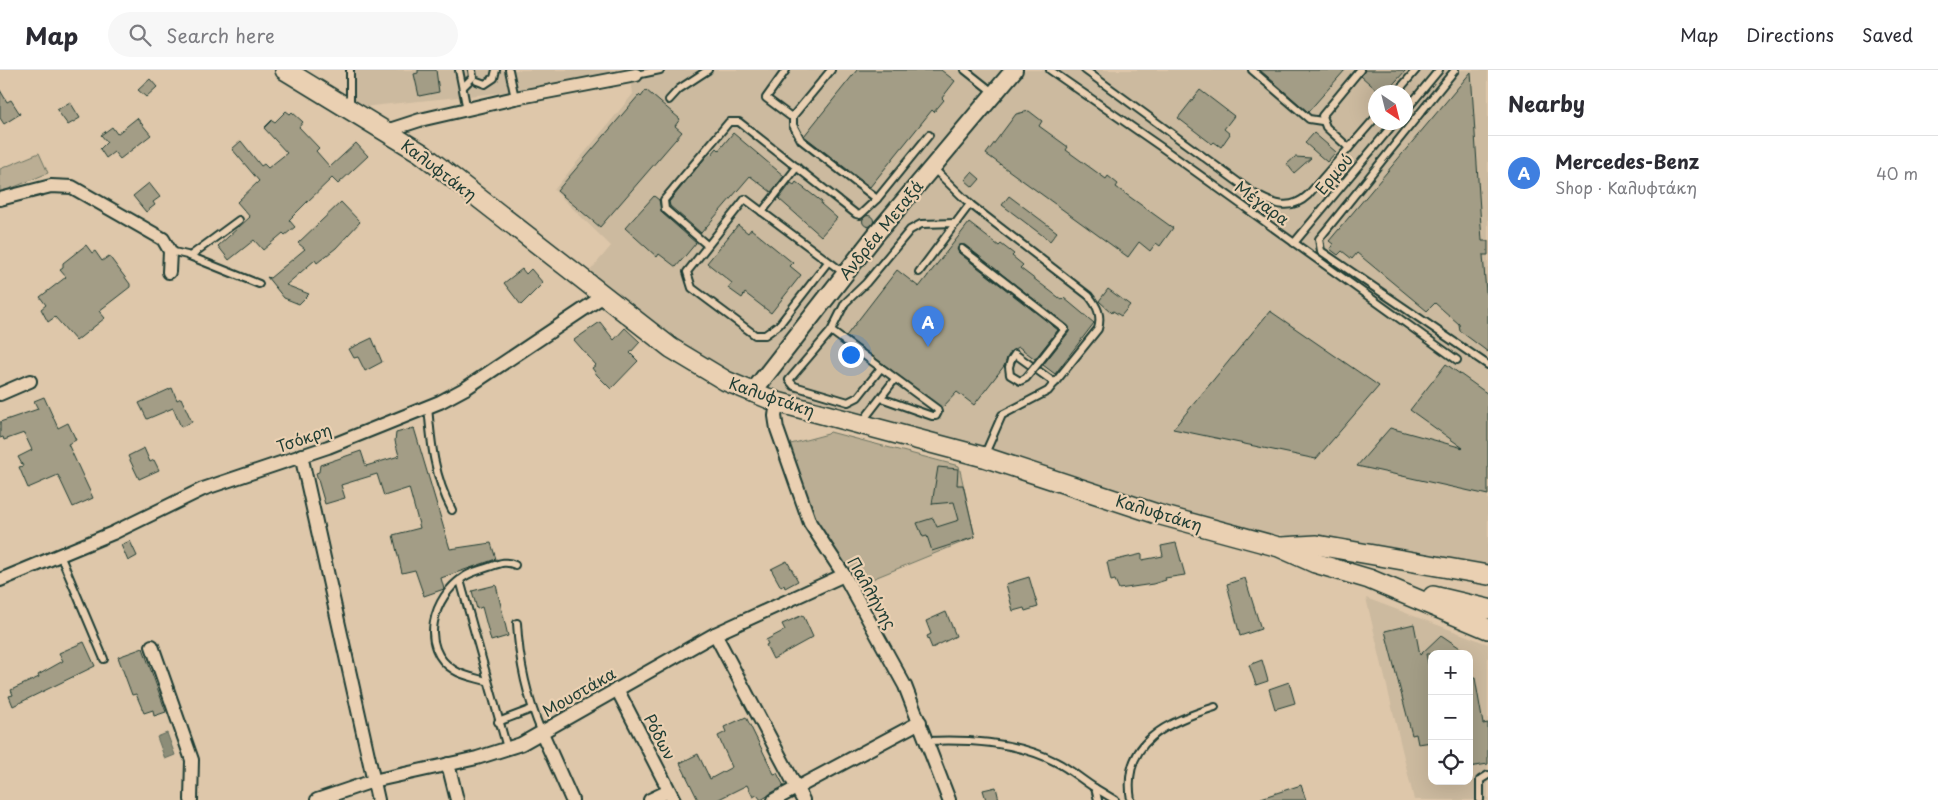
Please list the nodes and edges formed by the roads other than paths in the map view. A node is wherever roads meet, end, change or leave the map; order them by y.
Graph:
1 (285, 70) edge
2 (350, 70) edge
3 (459, 70) edge
4 (472, 70) edge
5 (496, 70) edge
6 (510, 70) edge
7 (660, 70) edge
8 (708, 70) edge
9 (786, 70) edge
10 (831, 70) edge
11 (965, 70) edge
12 (1014, 70) edge
13 (1050, 70) edge
14 (1085, 70) edge
15 (1252, 70) edge
16 (1360, 70) edge
17 (1416, 70) edge
18 (1439, 70) edge
19 (1455, 70) edge
20 (636, 75) joint
21 (477, 80) dead end
22 (1403, 85) edge
23 (463, 88) junction
24 (995, 94) junction
25 (515, 98) junction
26 (669, 100) dead end
27 (1413, 102) edge
28 (350, 109) junction
29 (467, 110) junction
30 (793, 116) junction
31 (1322, 120) junction
32 (1368, 126) edge
33 (1388, 130) edge
34 (386, 131) junction
35 (929, 135) dead end
36 (1349, 148) junction
37 (797, 167) junction
38 (932, 167) junction
39 (0, 199) edge
40 (877, 199) junction
41 (970, 204) junction
42 (762, 212) junction
43 (239, 220) dead end
44 (956, 223) junction
45 (1294, 243) junction
46 (707, 245) junction
47 (962, 249) dead end
48 (170, 252) junction
49 (190, 256) junction
50 (828, 262) junction
51 (169, 272) dead end
52 (919, 272) dead end
53 (845, 274) junction
54 (259, 284) dead end
55 (602, 297) junction
56 (831, 331) junction
57 (1457, 360) dead end
58 (1487, 363) edge
59 (881, 368) junction
60 (895, 379) junction
61 (30, 381) dead end
62 (1054, 383) junction
63 (752, 393) junction
64 (0, 394) edge
65 (880, 398) junction
66 (776, 402) junction
67 (428, 406) junction
68 (860, 425) junction
69 (301, 455) junction
70 (984, 457) junction
71 (452, 510) dead end
72 (1278, 547) junction
73 (60, 555) junction
74 (514, 565) dead end
75 (1488, 574) edge
76 (844, 575) junction
77 (1369, 579) junction
78 (0, 580) edge
79 (460, 580) junction
80 (1488, 609) edge
81 (517, 623) dead end
82 (1488, 628) edge
83 (715, 634) junction
84 (152, 646) dead end
85 (104, 659) dead end
86 (486, 681) junction
87 (617, 689) junction
88 (1215, 707) dead end
89 (532, 709) junction
90 (498, 722) junction
91 (920, 722) junction
92 (542, 733) junction
93 (927, 741) junction
94 (507, 748) junction
95 (448, 764) junction
96 (1488, 775) edge
97 (373, 781) junction
98 (1095, 788) junction
99 (800, 794) edge
100 (672, 795) edge
101 (191, 800) edge
102 (317, 800) edge
103 (378, 800) edge
104 (457, 800) edge
105 (572, 800) edge
106 (650, 800) edge
107 (774, 800) edge
108 (949, 800) edge
109 (1098, 800) edge
110 (1115, 800) edge
111 (1131, 800) edge
112 (1480, 800) edge

1 - 28 main road, Καλυφτάκη
2 - 28 lane
3 - 23 lane
4 - 23 lane
5 - 21 lane
6 - 25 lane
7 - 20 lane
8 - 26 lane
9 - 30 lane
10 - 30 lane
11 - 24 lane
12 - 24 street, Ανδρέα Μεταξά
13 - 45 lane, Μέγαρα
14 - 36 lane
15 - 31 lane
16 - 31 lane
17 - 22 lane
18 - 27 lane
19 - 58 lane
20 - 25 street
23 - 29 lane
24 - 38 street, Ανδρέα Μεταξά
25 - 29 street
28 - 34 main road, Καλυφτάκη
29 - 34 street
30 - 40 lane
31 - 36 lane
32 - 36 lane
33 - 45 lane, Ερμού
34 - 55 main road, Καλυφτάκη
35 - 40 lane
37 - 40 lane
37 - 42 lane
37 - 46 lane
38 - 41 lane
38 - 53 street, Ανδρέα Μεταξά
39 - 48 street
41 - 44 lane
41 - 62 lane
42 - 46 lane
42 - 50 lane
43 - 49 lane
44 - 52 lane
44 - 56 lane
45 - 57 lane, Μέγαρα
46 - 50 lane
47 - 62 lane, bridge
48 - 49 lane
48 - 51 street
49 - 54 lane
50 - 53 lane
53 - 63 street, Ανδρέα Μεταξά
55 - 63 main road, Καλυφτάκη
55 - 67 street, Τσόκρη
56 - 59 lane
56 - 59 lane
59 - 60 lane
60 - 65 lane
60 - 65 lane
61 - 64 street
62 - 70 lane
63 - 66 main road, Καλυφτάκη
65 - 68 lane
66 - 68 main road, Καλυφτάκη
66 - 76 street, Παλλήνης
67 - 69 street, Τσόκρη
67 - 71 lane
68 - 70 main road, Καλυφτάκη
69 - 73 street, Τσόκρη
69 - 97 street
70 - 72 main road, Καλυφτάκη
72 - 75 main road, Καλυφτάκη
72 - 77 main road, Καλυφτάκη
73 - 78 street, Τσόκρη
73 - 85 lane
74 - 79 lane
76 - 83 street, Μουστάκα
76 - 91 street, Παλλήνης
77 - 80 main road
77 - 82 main road, Καλυφτάκη
79 - 86 lane
79 - 86 lane
81 - 89 lane
83 - 87 street, Μουστάκα
83 - 99 street
84 - 101 street
86 - 90 lane
87 - 92 street, Μουστάκα
87 - 100 street, Ρόδων
88 - 111 lane
89 - 90 lane
89 - 92 lane
90 - 94 lane
91 - 93 street, Παλλήνης
91 - 99 street
92 - 94 street, Μουστάκα
92 - 105 street
93 - 98 lane
93 - 108 street, Παλλήνης
94 - 95 street, Μουστάκα
95 - 97 street, Μουστάκα
95 - 104 street
96 - 112 lane
97 - 102 street, Μουστάκα
97 - 103 street
98 - 109 lane
98 - 110 lane
99 - 107 street
100 - 106 street

